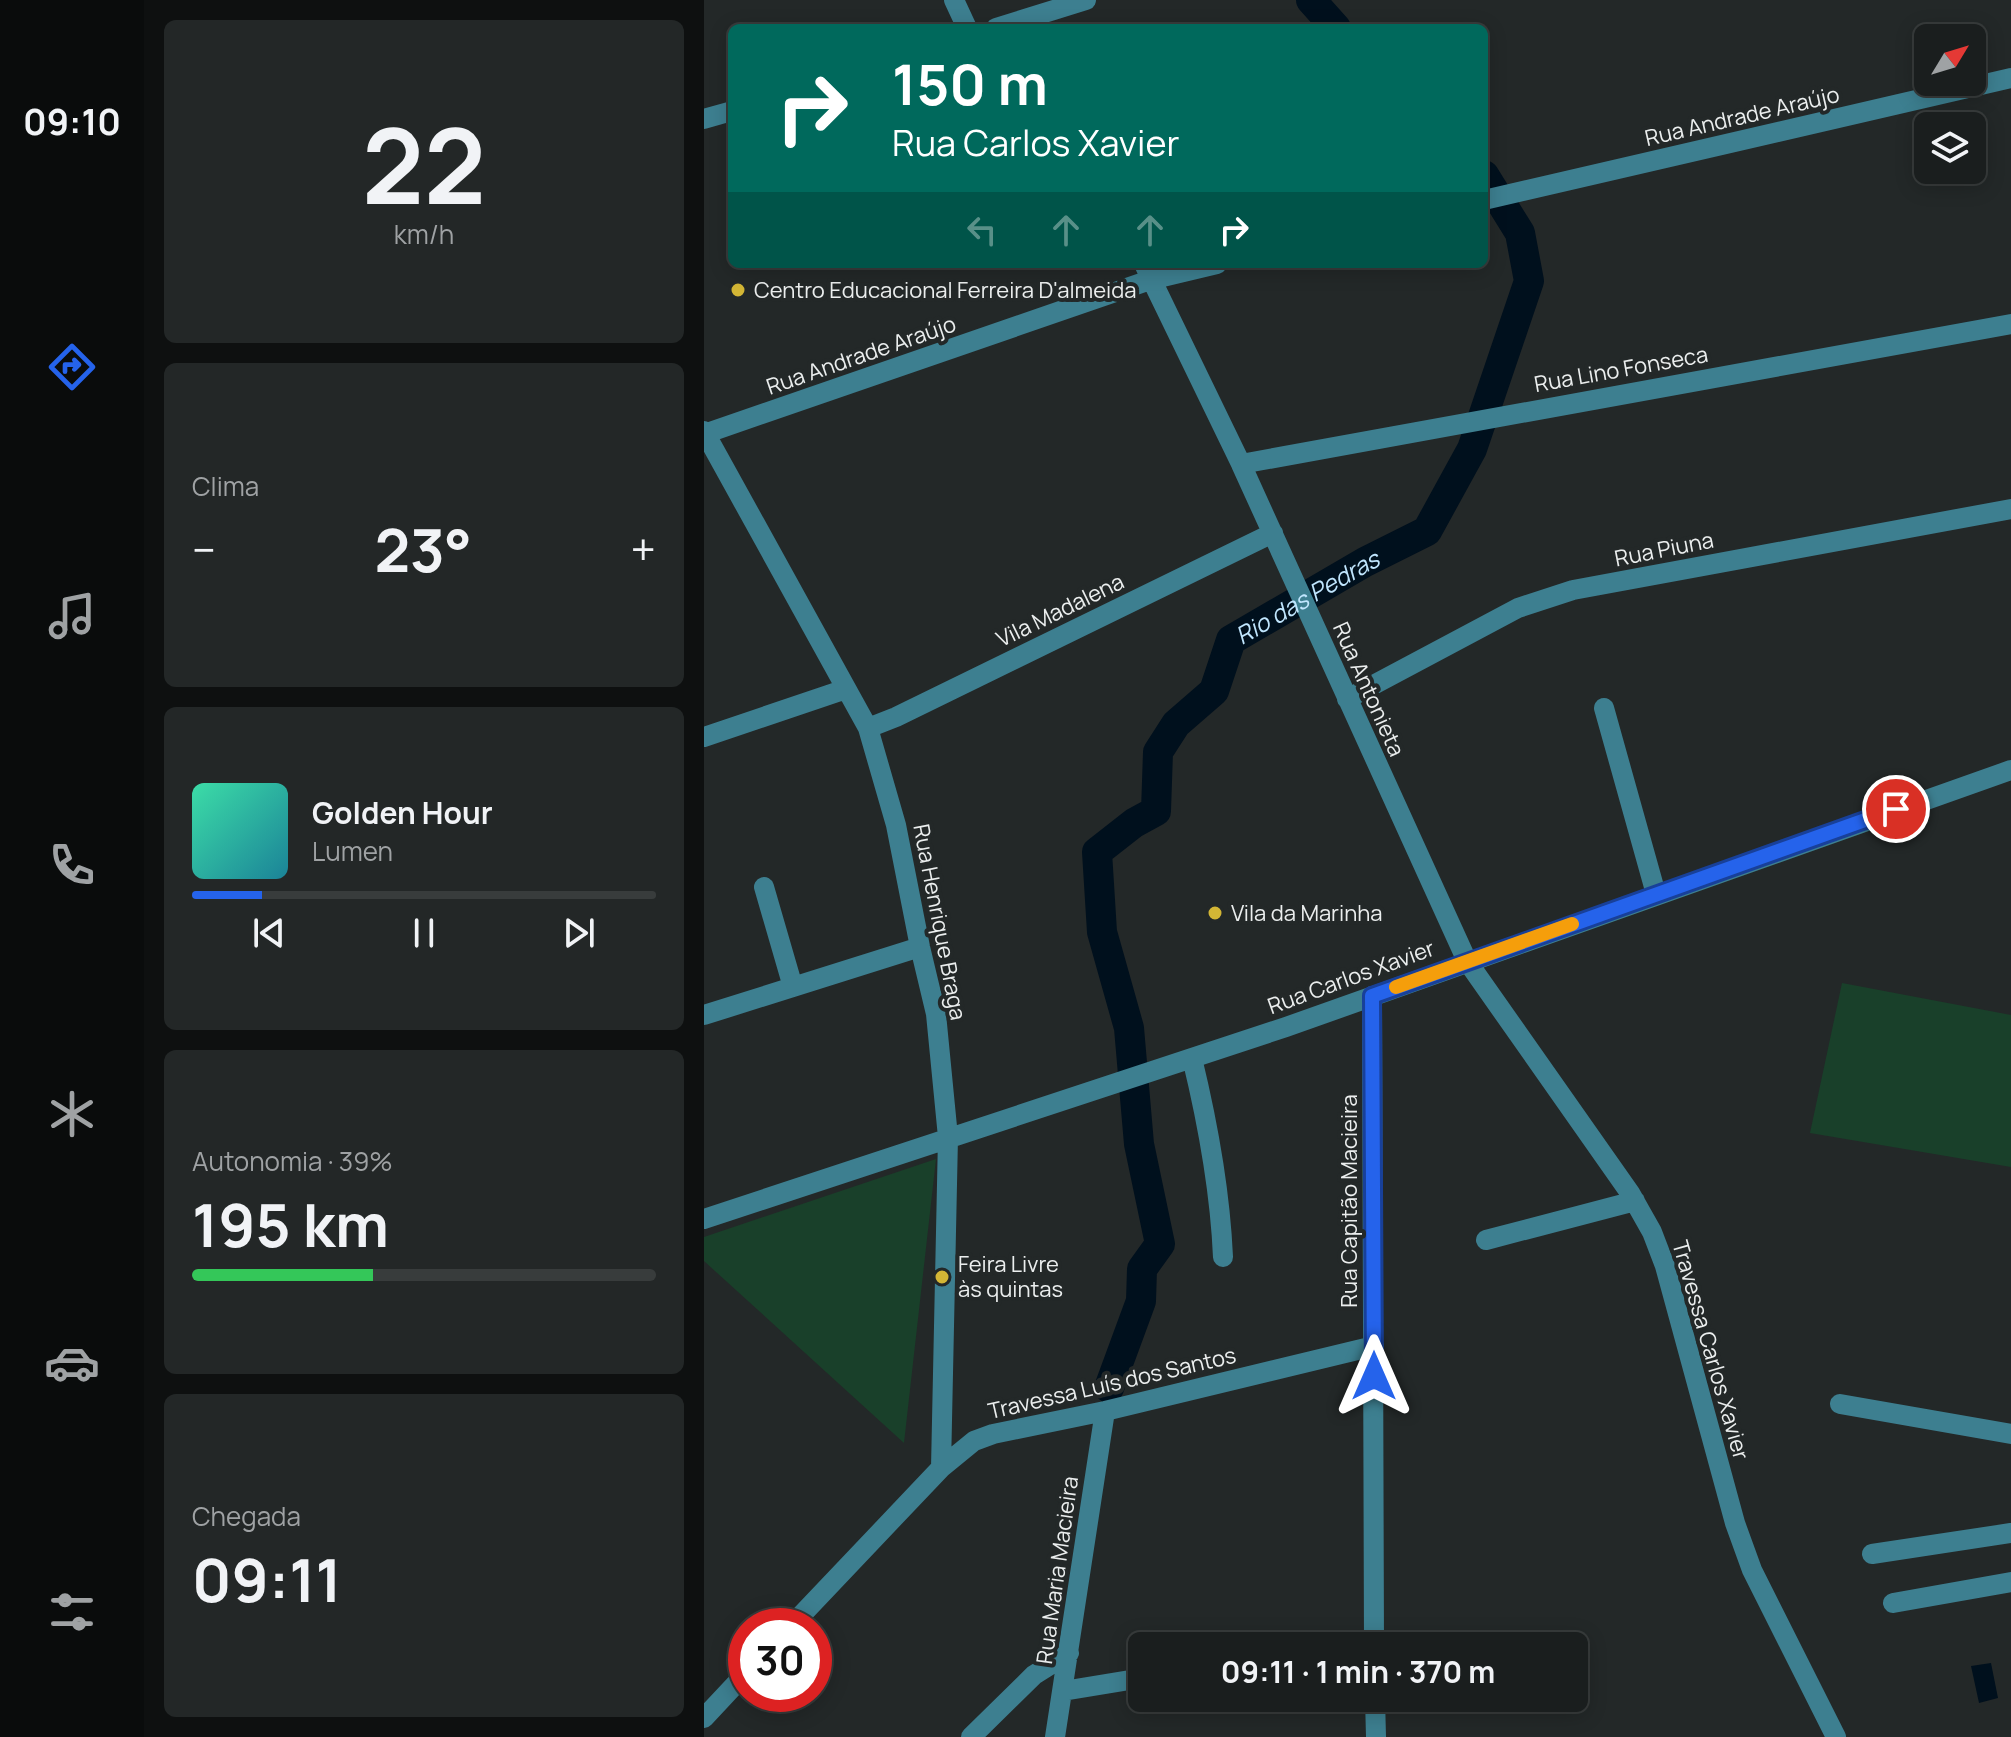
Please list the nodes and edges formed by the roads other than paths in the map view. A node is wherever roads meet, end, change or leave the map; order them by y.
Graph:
1 (954, 0) edge
2 (1081, 1) edge
3 (1038, 22) edge
4 (965, 24) edge
5 (2011, 78) edge
6 (728, 112) edge
7 (704, 119) edge
8 (1488, 199) edge
9 (1182, 268) edge
10 (1147, 272) edge
11 (2011, 324) edge
12 (705, 433) edge
13 (1241, 464) junction
14 (2011, 509) edge
15 (1273, 533) junction
16 (846, 689) junction
17 (1347, 699) junction
18 (1604, 708) dead end
19 (868, 728) junction
20 (704, 737) edge
21 (2011, 770) edge
22 (764, 887) dead end
23 (1656, 894) junction
24 (920, 947) junction
25 (1467, 961) junction
26 (793, 987) junction
27 (1372, 996) junction
28 (704, 1015) edge
29 (1192, 1058) junction
30 (948, 1137) junction
31 (1635, 1201) junction
32 (704, 1219) edge
33 (1486, 1240) dead end
34 (1223, 1257) dead end
35 (1374, 1346) junction
36 (1840, 1404) dead end
37 (1105, 1411) junction
38 (2011, 1434) edge
39 (941, 1468) junction
40 (2011, 1533) edge
41 (1872, 1554) dead end
42 (2011, 1582) edge
43 (1893, 1603) dead end
44 (808, 1608) edge
45 (1374, 1632) edge
46 (1069, 1653) junction
47 (1128, 1680) edge
48 (1063, 1691) junction
49 (728, 1692) edge
50 (1375, 1712) edge
51 (704, 1718) edge
52 (971, 1737) edge
53 (1055, 1737) edge
54 (1376, 1737) edge
55 (1836, 1737) edge

1 - 4 street
2 - 3 street
5 - 8 street, Rua Andrade Araújo
6 - 7 street
9 - 10 street, Rua Andrade Araújo
10 - 12 street, Rua Andrade Araújo
10 - 13 street, Rua Antonieta
11 - 13 street, Rua Lino Fonseca
12 - 16 street, Rua Henrique Braga
13 - 15 street, Rua Antonieta
14 - 17 street, Rua Piuna
15 - 17 street, Rua Antonieta
15 - 19 street, Vila Madalena
16 - 19 street, Rua Henrique Braga
16 - 20 street
17 - 25 street, Rua Antonieta
18 - 23 street
19 - 24 street, Rua Henrique Braga
21 - 23 street, Rua Carlos Xavier
22 - 26 street
23 - 25 street, Rua Carlos Xavier
24 - 26 street
24 - 30 street, Rua Henrique Braga
25 - 27 street, Rua Carlos Xavier
25 - 31 street, Travessa Carlos Xavier
26 - 28 street
27 - 29 street, Rua Carlos Xavier
27 - 35 street, Rua Capitão Macieira
29 - 30 street, Rua Carlos Xavier
29 - 34 street
30 - 32 street, Rua Carlos Xavier
30 - 39 street, Rua Henrique Braga
31 - 33 street
31 - 55 street, Travessa Carlos Xavier
35 - 37 street, Travessa Luís dos Santos
35 - 45 street, Rua Capitão Macieira
36 - 38 street
37 - 39 street, Travessa Luís dos Santos
37 - 46 street, Rua Maria Macieira
39 - 44 street, Travessa Luís dos Santos
40 - 41 street
42 - 43 street
46 - 48 street, Rua Maria Macieira
46 - 52 street
47 - 48 street
48 - 53 street, Rua Maria Macieira
49 - 51 street
50 - 54 street

